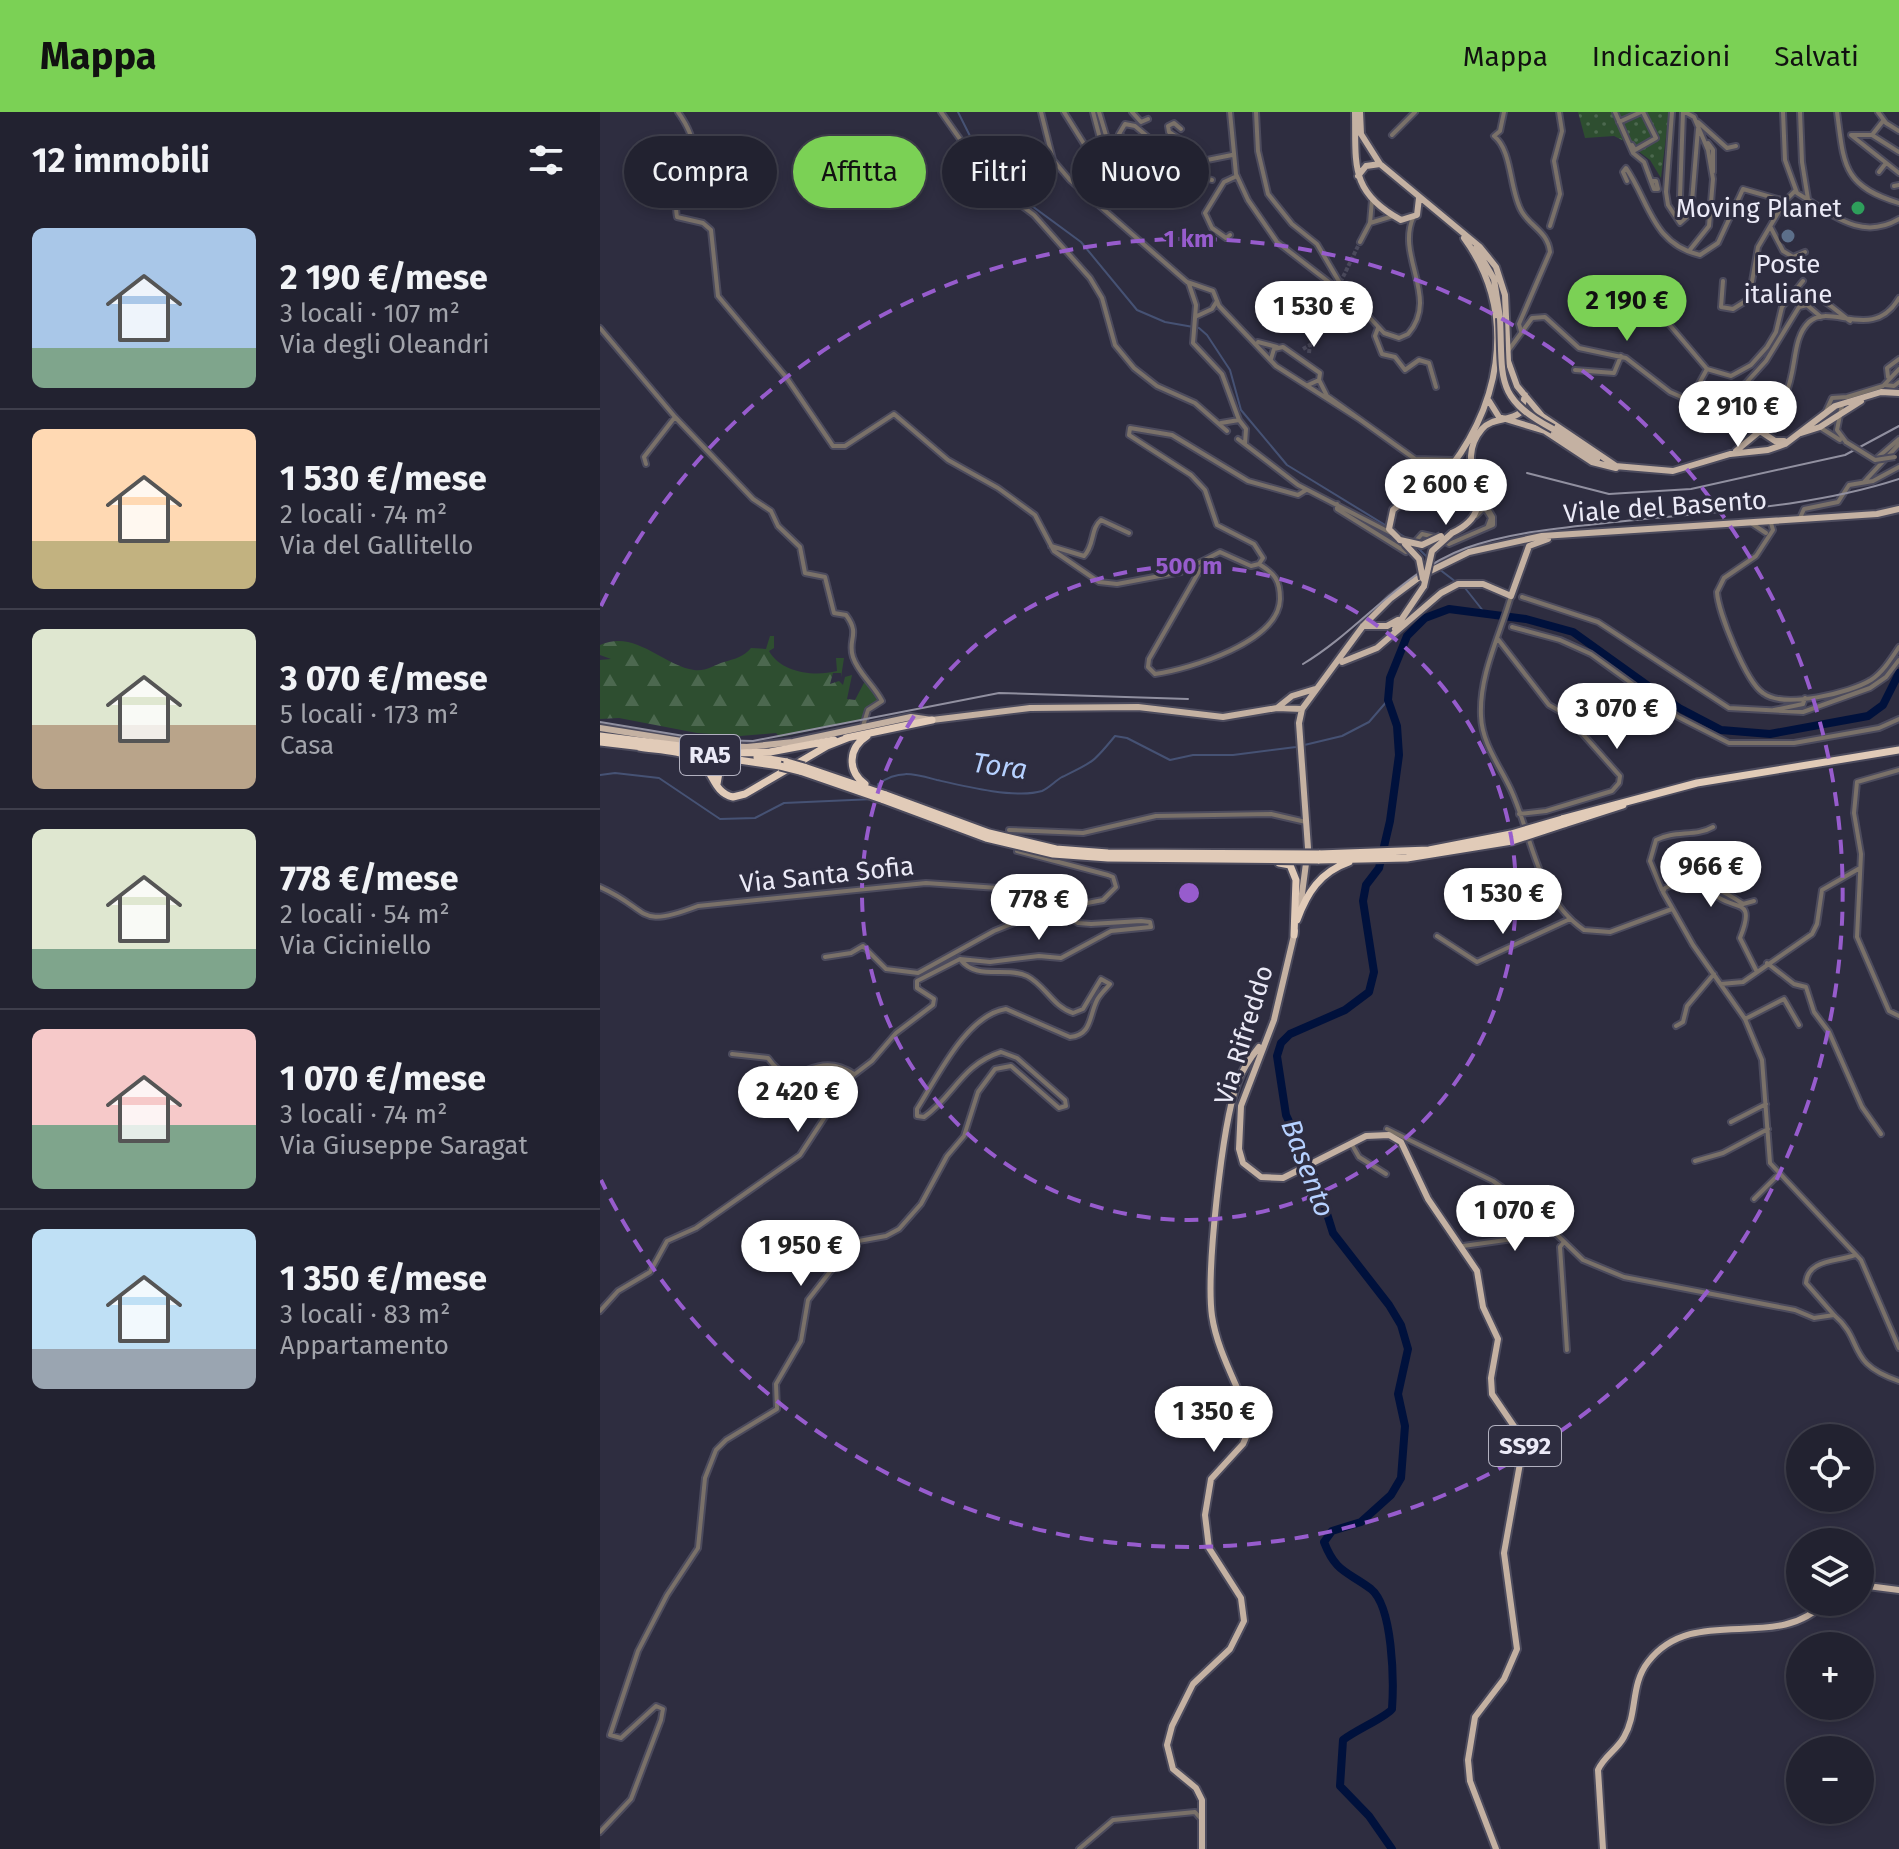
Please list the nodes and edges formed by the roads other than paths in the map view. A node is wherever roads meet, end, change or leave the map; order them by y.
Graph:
1 (678, 112) edge
2 (941, 112) edge
3 (1041, 112) edge
4 (1064, 112) edge
5 (1096, 112) edge
6 (1132, 112) edge
7 (1230, 112) edge
8 (1256, 112) edge
9 (1357, 112) edge
10 (1415, 112) edge
11 (1504, 112) edge
12 (1559, 112) edge
13 (1615, 112) edge
14 (1642, 112) edge
15 (1672, 112) edge
16 (1684, 112) edge
17 (1783, 112) edge
18 (1800, 112) edge
19 (1837, 112) edge
20 (1878, 112) edge
21 (1694, 117) junction
22 (1148, 119) dead end
23 (1883, 121) junction
24 (1619, 122) junction
25 (1628, 128) dead end
26 (1181, 129) dead end
27 (1698, 129) junction
28 (1899, 131) edge
29 (1392, 135) dead end
30 (1872, 135) junction
31 (1078, 136) edge
32 (1100, 136) edge
33 (1106, 136) edge
34 (1122, 136) edge
35 (1147, 136) edge
36 (1175, 136) edge
37 (1703, 139) junction
38 (1736, 146) dead end
39 (1899, 152) edge
40 (1232, 155) junction
41 (1209, 160) edge
42 (1886, 163) junction
43 (1380, 164) junction
44 (1879, 172) dead end
45 (1899, 173) edge
46 (1237, 176) junction
47 (1358, 177) junction
48 (1209, 179) edge
49 (1713, 179) junction
50 (1212, 180) dead end
51 (1627, 181) dead end
52 (1652, 181) dead end
53 (1795, 191) junction
54 (1417, 194) junction
55 (1371, 197) junction
56 (1680, 197) dead end
57 (1808, 199) junction
58 (1785, 201) junction
59 (1899, 203) edge
60 (1393, 216) junction
61 (1442, 216) junction
62 (1415, 217) junction
63 (1899, 219) edge
64 (1401, 220) junction
65 (1370, 223) junction
66 (1550, 226) dead end
67 (1771, 228) junction
68 (1457, 229) junction
69 (1230, 235) dead end
70 (1408, 236) junction
71 (1469, 240) junction
72 (1360, 242) tunnel mouth
73 (1689, 251) junction
74 (1805, 252) dead end
75 (1328, 264) junction
76 (1321, 277) junction
77 (1723, 281) dead end
78 (1803, 281) dead end
79 (1187, 282) junction
80 (1204, 289) junction
81 (1195, 297) junction
82 (1348, 297) junction
83 (1790, 298) junction
84 (1899, 298) edge
85 (1217, 301) junction
86 (1196, 305) junction
87 (1657, 310) dead end
88 (1208, 311) junction
89 (1821, 317) junction
90 (1195, 318) junction
91 (1231, 318) junction
92 (1850, 321) junction
93 (600, 328) edge
94 (1378, 328) junction
95 (1521, 331) junction
96 (1507, 333) junction
97 (1516, 337) junction
98 (1256, 341) junction
99 (1277, 347) junction
100 (1289, 349) junction
101 (1303, 349) tunnel mouth
102 (1507, 353) junction
103 (1621, 356) junction
104 (1899, 359) edge
105 (1271, 360) junction
106 (1707, 369) junction
107 (1899, 369) edge
108 (1575, 370) dead end
109 (1888, 377) junction
110 (1319, 380) junction
111 (1306, 385) junction
112 (1885, 385) junction
113 (1517, 386) junction
114 (1436, 387) dead end
115 (1493, 389) junction
116 (1898, 391) edge
117 (1525, 395) junction
118 (1845, 400) junction
119 (1489, 401) junction
120 (1689, 402) junction
121 (1231, 403) junction
122 (1826, 411) junction
123 (1839, 414) junction
124 (675, 417) junction
125 (1773, 418) junction
126 (1359, 419) junction
127 (1504, 419) junction
128 (1239, 420) junction
129 (1229, 421) junction
130 (1219, 422) junction
131 (1820, 427) junction
132 (1227, 431) junction
133 (1755, 434) junction
134 (1770, 436) junction
135 (1795, 436) junction
136 (1240, 438) junction
137 (1846, 442) junction
138 (1899, 442) edge
139 (1762, 450) junction
140 (1730, 454) junction
141 (1868, 457) junction
142 (1897, 457) edge
143 (1454, 460) junction
144 (646, 464) dead end
145 (1879, 465) junction
146 (1620, 467) junction
147 (1899, 467) edge
148 (1890, 472) junction
149 (1862, 483) junction
150 (1306, 490) junction
151 (1477, 490) junction
152 (1337, 504) junction
153 (1899, 509) edge
154 (1476, 516) junction
155 (1800, 518) junction
156 (1786, 519) junction
157 (1769, 521) junction
158 (1749, 522) junction
159 (1486, 528) junction
160 (1773, 530) junction
161 (1129, 533) dead end
162 (1452, 533) junction
163 (1393, 534) junction
164 (1559, 535) junction
165 (1767, 535) junction
166 (1518, 539) junction
167 (1400, 540) junction
168 (1051, 546) junction
169 (1529, 546) junction
170 (1205, 561) junction
171 (1259, 564) junction
172 (1424, 586) junction
173 (1511, 596) junction
174 (1522, 597) dead end
175 (1403, 617) junction
176 (1512, 627) dead end
177 (1361, 629) junction
178 (1391, 635) junction
179 (1497, 638) junction
180 (1899, 647) edge
181 (1368, 650) junction
182 (1899, 660) edge
183 (1337, 665) junction
184 (1315, 689) junction
185 (1299, 695) junction
186 (1805, 698) junction
187 (1289, 699) junction
188 (1304, 706) junction
189 (1277, 708) junction
190 (1292, 710) junction
191 (1774, 710) junction
192 (1899, 719) edge
193 (932, 720) junction
194 (1299, 723) junction
195 (864, 724) junction
196 (600, 728) edge
197 (873, 733) junction
198 (600, 736) edge
199 (850, 737) junction
200 (600, 742) edge
201 (639, 747) junction
202 (1899, 752) edge
203 (733, 753) junction
204 (756, 762) junction
205 (784, 764) junction
206 (1899, 770) edge
207 (862, 789) junction
208 (719, 790) junction
209 (873, 790) junction
210 (1519, 814) junction
211 (1306, 822) junction
212 (1713, 827) dead end
213 (1012, 833) dead end
214 (1017, 851) dead end
215 (1361, 856) junction
216 (1318, 857) junction
217 (1209, 859) junction
218 (1860, 868) junction
219 (1710, 886) junction
220 (600, 887) edge
221 (1663, 892) junction
222 (1043, 898) junction
223 (1754, 901) dead end
224 (1066, 907) junction
225 (1672, 909) junction
226 (1570, 919) junction
227 (1297, 920) junction
228 (1294, 935) junction
229 (1437, 936) dead end
230 (825, 957) dead end
231 (960, 959) junction
232 (1767, 963) junction
233 (1756, 970) junction
234 (918, 973) junction
235 (933, 973) junction
236 (1714, 974) junction
237 (1721, 984) junction
238 (1899, 1016) edge
239 (1745, 1019) junction
240 (1799, 1025) dead end
241 (1676, 1026) dead end
242 (1262, 1045) junction
243 (732, 1054) dead end
244 (775, 1068) junction
245 (854, 1074) junction
246 (760, 1088) dead end
247 (1766, 1104) junction
248 (1731, 1122) dead end
249 (1387, 1129) dead end
250 (1768, 1129) junction
251 (1881, 1134) dead end
252 (1351, 1143) junction
253 (1695, 1161) dead end
254 (1386, 1174) dead end
255 (1778, 1175) junction
256 (1754, 1199) dead end
257 (1534, 1213) junction
258 (1564, 1242) junction
259 (1463, 1246) junction
260 (1855, 1254) junction
261 (600, 1311) edge
262 (1834, 1315) junction
263 (1899, 1348) edge
264 (1567, 1350) dead end
265 (1899, 1381) edge
266 (1874, 1587) edge
267 (1899, 1590) edge
268 (1810, 1616) edge
269 (1204, 1822) junction
270 (600, 1832) edge
271 (1079, 1849) edge
272 (1202, 1849) edge
273 (1496, 1849) edge
274 (1603, 1849) edge

1 - 168 street
2 - 130 street
3 - 79 street
4 - 31 street
5 - 32 street
5 - 33 street
6 - 22 street
7 - 40 street
8 - 75 street
9 - 43 main road
9 - 47 main road
10 - 29 street
11 - 95 street
12 - 66 street
13 - 24 street
14 - 24 street
14 - 25 street
15 - 27 street
16 - 21 street
16 - 56 street
17 - 53 street
18 - 57 street
19 - 59 street
20 - 23 street
21 - 27 street
21 - 38 street
23 - 28 street
23 - 30 street
24 - 52 street
26 - 36 street
27 - 37 street
30 - 39 street
30 - 42 street
34 - 35 street
37 - 49 street
37 - 49 street
40 - 41 street
40 - 46 street
42 - 44 street
42 - 45 street
43 - 47 main road
43 - 54 main road
46 - 69 street
46 - 76 street
47 - 55 main road
48 - 50 street
49 - 73 street
51 - 73 street
53 - 57 street
53 - 58 street
54 - 61 main road
54 - 62 main road
55 - 60 main road
55 - 65 street
57 - 63 street
58 - 67 street
58 - 73 street
60 - 64 main road
60 - 65 street
61 - 62 main road
61 - 68 main road
62 - 64 main road
62 - 70 street
64 - 70 street
65 - 72 street
67 - 74 street
67 - 77 street
68 - 71 main road
68 - 115 main road
70 - 94 street
71 - 96 main road
71 - 146 main road, bridge
75 - 76 street
75 - 82 street
76 - 82 street
78 - 83 street
79 - 80 street
79 - 81 street
80 - 81 street
80 - 85 street
81 - 86 street
82 - 94 street
83 - 92 street
83 - 106 street
84 - 92 street
85 - 88 street
85 - 91 street
86 - 88 street
86 - 90 street
87 - 106 street
88 - 90 street
88 - 91 street
89 - 92 street
89 - 120 street
89 - 125 street
90 - 121 street
91 - 98 street
93 - 124 street
94 - 114 street
95 - 97 street
95 - 103 street
96 - 97 street
96 - 102 main road
97 - 102 street
98 - 99 street
98 - 105 street
99 - 100 street
99 - 105 street
100 - 101 street
100 - 110 street
102 - 113 main road
103 - 108 street
103 - 120 street
104 - 109 street
105 - 111 street
106 - 120 street
107 - 109 street
109 - 112 street
110 - 111 street
110 - 126 street
111 - 126 street
112 - 116 street
112 - 118 street
113 - 115 main road
113 - 117 main road
115 - 119 main road
116 - 118 main road
116 - 123 main road
117 - 127 main road
117 - 146 main road
118 - 122 main road
118 - 123 street
119 - 127 main road
119 - 143 main road
121 - 128 street
121 - 129 street
122 - 123 street
122 - 131 street
122 - 135 main road
123 - 131 main road
123 - 137 street
124 - 144 street
124 - 195 street
125 - 133 street
125 - 134 street
126 - 143 street
127 - 146 main road
127 - 151 main road
128 - 129 street
128 - 136 street
129 - 130 street
129 - 132 street
130 - 132 street
131 - 135 main road
131 - 137 street
132 - 136 street
133 - 134 main road
133 - 139 main road
133 - 140 main road
134 - 135 main road
134 - 139 main road
135 - 139 main road
136 - 150 street
137 - 141 street, bridge
138 - 141 street, bridge
138 - 145 street
139 - 140 main road
140 - 146 main road
141 - 142 street, bridge
143 - 163 main road
145 - 148 street
145 - 149 street
147 - 148 street
148 - 149 street
149 - 155 street
150 - 152 street
150 - 171 street
151 - 154 main road
151 - 159 street
152 - 159 street, bridge
152 - 163 street
153 - 155 main road, Viale del Basento
154 - 159 street
154 - 162 main road
155 - 156 main road, Viale del Basento
156 - 157 main road, Viale del Basento
156 - 160 street
157 - 158 main road, Viale del Basento
157 - 160 street
157 - 165 street
158 - 164 main road, Viale del Basento
158 - 165 street
160 - 165 street
161 - 168 street
162 - 167 main road, bridge
162 - 172 main road, bridge
163 - 167 main road, bridge
164 - 166 main road, Viale del Basento
164 - 169 main road
165 - 186 street
166 - 169 main road
166 - 177 main road, Viale del Basento
167 - 172 main road, bridge
168 - 170 street
169 - 173 main road
170 - 171 street
170 - 171 street
172 - 175 main road
173 - 178 main road, Viale del Basento
173 - 179 street
174 - 191 street
175 - 177 main road
175 - 178 main road
176 - 192 street
177 - 181 main road
177 - 183 main road, Viale del Basento
178 - 181 main road, Viale del Basento
179 - 210 street
179 - 210 street
180 - 186 street
181 - 183 main road, Viale del Basento
182 - 191 street
183 - 184 main road, Viale del Basento
184 - 185 main road
184 - 188 main road, Viale del Basento
185 - 187 main road
185 - 188 main road
186 - 191 street
187 - 189 main road
187 - 190 main road
188 - 190 main road
188 - 194 main road, SS92
189 - 190 main road
189 - 193 main road
190 - 194 main road, SS92
193 - 195 main road
193 - 197 highway
194 - 211 main road, SS92
195 - 196 main road
197 - 199 highway
197 - 209 highway
198 - 203 highway, RA5
199 - 203 highway
199 - 208 highway
200 - 201 highway, RA5
201 - 204 highway, RA5
201 - 208 highway
202 - 215 highway, RA5, bridge
203 - 205 highway, RA5
204 - 205 highway, RA5
204 - 208 highway
205 - 207 highway, RA5, bridge
206 - 218 street
207 - 209 highway, RA5
207 - 217 highway, RA5, bridge
209 - 216 highway, RA5, bridge
210 - 226 street
211 - 213 street
211 - 227 main road, SS92
212 - 221 street
214 - 224 street
215 - 216 highway, RA5
215 - 227 highway
216 - 217 highway, RA5, bridge
217 - 228 highway
218 - 232 street
218 - 238 street
219 - 221 street
219 - 223 street
219 - 233 street
220 - 222 street, Via Santa Sofia
221 - 225 street
222 - 224 street, Via Santa Sofia
222 - 234 street
224 - 231 street, Via Santa Sofia
225 - 226 street
225 - 236 street
226 - 229 street
227 - 228 main road, SS92
228 - 242 main road, Via Rifreddo / SS92
230 - 234 street
231 - 235 street
231 - 270 street
232 - 233 street
232 - 251 street
233 - 237 street
234 - 235 street
235 - 245 street
236 - 237 street
236 - 241 street
237 - 239 street
239 - 240 street
239 - 247 street
242 - 252 main road, Via Rifreddo / SS92
242 - 269 main road
243 - 244 street
244 - 245 street
244 - 246 street
245 - 261 street
247 - 248 street
247 - 250 street
249 - 257 street
250 - 253 street
250 - 255 street
252 - 254 street
252 - 259 main road, Via Rifreddo / SS92
255 - 256 street
255 - 260 street
257 - 258 street
257 - 259 street
258 - 262 street
258 - 264 street
259 - 273 main road, Via Rifreddo / SS92
260 - 262 street
260 - 263 street
262 - 265 street
266 - 267 main road
268 - 274 main road
269 - 271 street
269 - 272 main road

